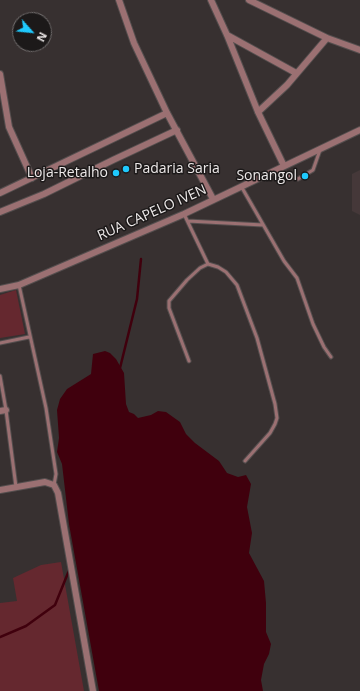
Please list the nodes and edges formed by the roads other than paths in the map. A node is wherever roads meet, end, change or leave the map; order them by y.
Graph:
1 (119, 0) edge
2 (211, 0) edge
3 (249, 0) edge
4 (227, 35) junction
5 (327, 38) junction
6 (360, 50) edge
7 (296, 73) junction
8 (0, 74) edge
9 (258, 112) junction
10 (167, 113) junction
11 (177, 130) junction
12 (360, 130) edge
13 (320, 150) junction
14 (281, 168) junction
15 (32, 178) junction
16 (241, 186) junction
17 (0, 193) edge
18 (213, 199) junction
19 (0, 212) edge
20 (184, 214) junction
21 (188, 221) junction
22 (264, 225) junction
23 (208, 264) junction
24 (18, 285) junction
25 (0, 289) edge
26 (29, 337) junction
27 (0, 343) edge
28 (331, 357) dead end
29 (189, 361) dead end
30 (0, 376) edge
31 (3, 411) edge
32 (245, 461) dead end
33 (54, 485) junction
34 (16, 487) junction
35 (0, 490) edge
36 (93, 691) edge

1 - 10 street
2 - 4 street
3 - 5 street
4 - 7 street
4 - 9 street
5 - 6 street
5 - 7 street
7 - 9 street
8 - 15 street
9 - 14 street
10 - 11 street
10 - 15 street
11 - 18 street
11 - 19 street
12 - 13 street, RUA CAPELO IVEN
13 - 14 street, RUA CAPELO IVEN
13 - 14 lane
14 - 16 street, RUA CAPELO IVEN
15 - 17 street
16 - 18 street, RUA CAPELO IVEN
16 - 22 lane
18 - 20 street, RUA CAPELO IVEN
20 - 21 lane
20 - 24 street, RUA CAPELO IVEN
21 - 22 lane
21 - 23 lane
22 - 28 lane
23 - 29 lane
23 - 32 lane
24 - 25 street, RUA CAPELO IVEN
24 - 26 lane
26 - 27 lane
26 - 33 lane
30 - 31 lane
31 - 34 lane
33 - 34 street
33 - 36 street
34 - 35 street

